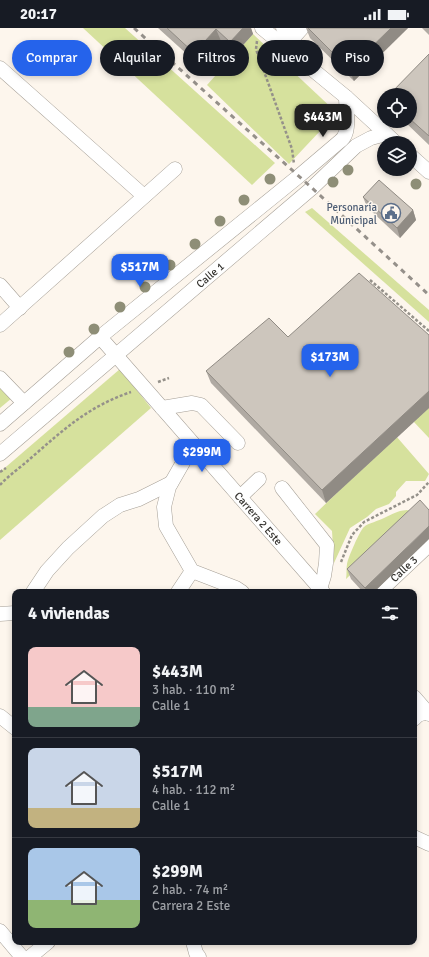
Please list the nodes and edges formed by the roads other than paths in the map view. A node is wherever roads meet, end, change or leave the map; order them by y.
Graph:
1 (283, 28) edge
2 (263, 29) edge
3 (293, 37) edge
4 (0, 68) edge
5 (346, 97) junction
6 (389, 136) edge
7 (377, 138) edge
8 (417, 161) edge
9 (175, 169) dead end
10 (429, 172) edge
11 (144, 196) junction
12 (0, 285) edge
13 (20, 308) junction
14 (0, 325) edge
15 (100, 337) junction
16 (116, 355) junction
17 (0, 378) edge
18 (24, 403) junction
19 (162, 408) junction
20 (0, 424) edge
21 (238, 443) dead end
22 (197, 448) junction
23 (0, 454) edge
24 (259, 479) dead end
25 (171, 483) junction
26 (282, 488) dead end
27 (240, 497) junction
28 (429, 545) edge
29 (192, 571) junction
30 (35, 589) edge
31 (180, 589) edge
32 (238, 589) edge
33 (320, 589) edge
34 (321, 589) edge
35 (382, 589) edge
36 (12, 612) edge
37 (0, 614) edge
38 (417, 700) edge
39 (428, 713) edge
40 (0, 716) edge
41 (417, 717) edge
42 (12, 726) edge
43 (417, 838) edge
44 (429, 844) edge
45 (0, 931) edge
46 (44, 945) edge
47 (194, 945) edge
48 (22, 957) edge
49 (30, 957) edge
50 (199, 957) edge

1 - 3 street
2 - 3 street
3 - 5 street
4 - 11 street
5 - 6 street
5 - 15 street, Calle 1
7 - 16 street, Calle 1
8 - 10 street
9 - 11 street
11 - 13 street
12 - 13 street
13 - 14 street
15 - 16 street, Carrera 2 Este
15 - 18 street, Calle 1
16 - 19 street, Carrera 2 Este
16 - 23 street, Calle 1
17 - 18 street
18 - 20 street, Calle 1
19 - 21 street
19 - 22 street, Carrera 2 Este
22 - 25 street
22 - 27 street, Carrera 2 Este
24 - 27 street
25 - 29 street
25 - 30 street
26 - 34 street
27 - 33 street, Carrera 2 Este
28 - 35 street, Calle 3
29 - 31 street
29 - 32 street
36 - 37 street
38 - 39 street
39 - 41 street
40 - 42 street
43 - 44 street
45 - 48 street
46 - 49 street
47 - 50 street

